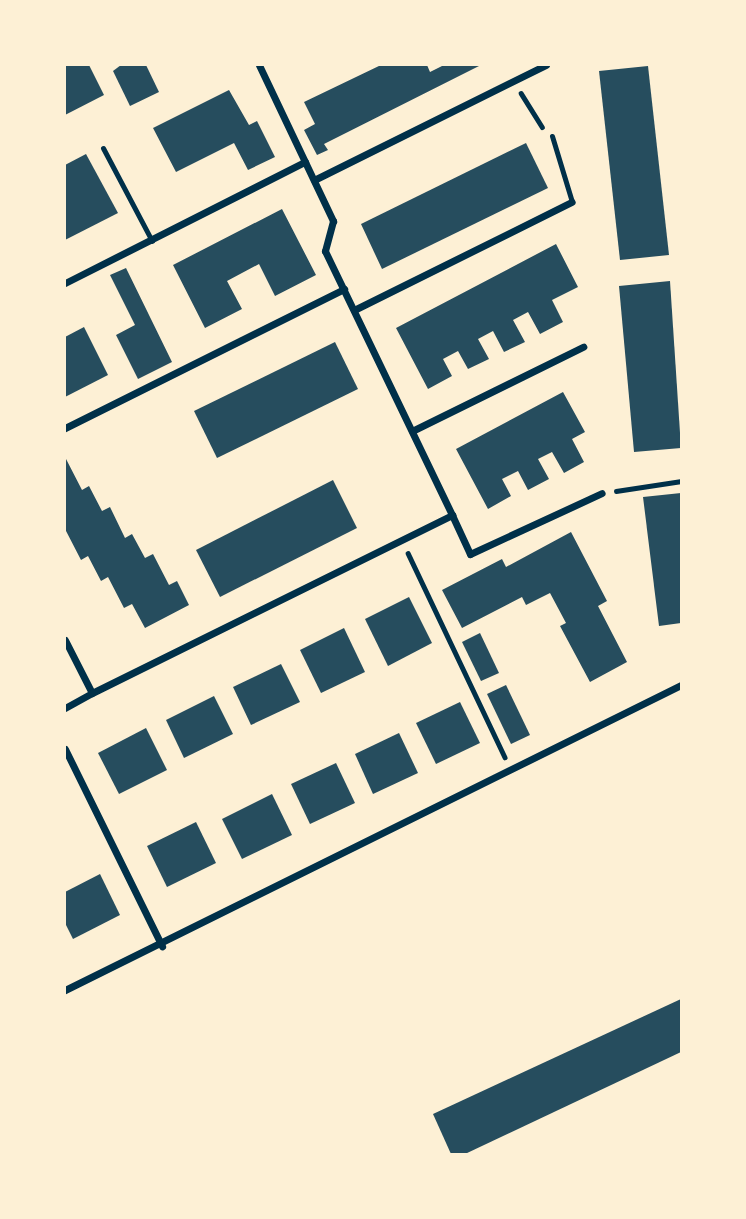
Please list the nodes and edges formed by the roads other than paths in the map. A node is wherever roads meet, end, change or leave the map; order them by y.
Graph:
1 (259, 65) edge
2 (546, 65) edge
3 (552, 136) road end
4 (103, 148) dead end
5 (305, 162) junction
6 (314, 180) junction
7 (572, 202) joint
8 (152, 241) junction
9 (65, 284) edge
10 (344, 289) junction
11 (354, 310) junction
12 (583, 346) dead end
13 (65, 428) edge
14 (412, 431) junction
15 (602, 493) road end
16 (452, 515) junction
17 (66, 645) edge
18 (681, 685) edge
19 (92, 693) junction
20 (65, 708) edge
21 (65, 749) edge
22 (162, 946) junction
23 (65, 990) edge

1 - 5 street
2 - 6 street
3 - 7 lane
4 - 8 lane
5 - 6 street
5 - 8 street
6 - 10 street
7 - 11 street
8 - 9 street
10 - 11 street
10 - 13 street
11 - 14 street
12 - 14 street
14 - 16 street
15 - 16 street
16 - 19 street
17 - 19 street
18 - 22 street
19 - 20 street
21 - 22 street
22 - 23 street

